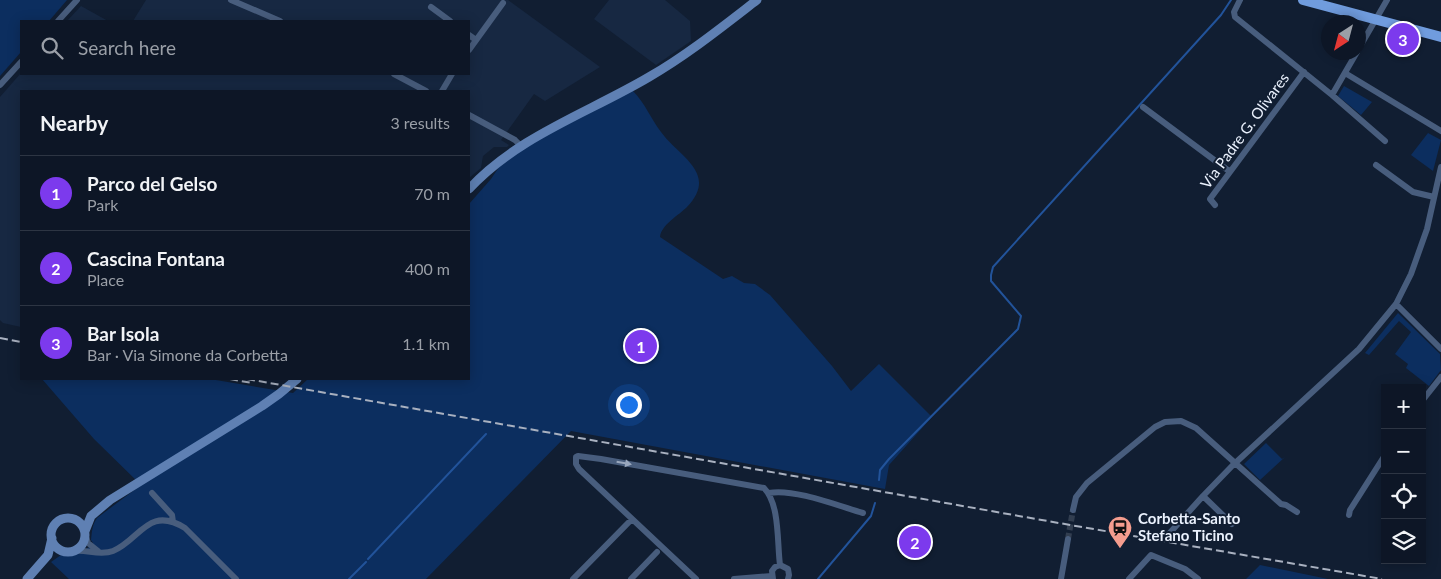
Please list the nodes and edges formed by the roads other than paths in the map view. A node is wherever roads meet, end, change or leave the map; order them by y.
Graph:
1 (77, 0) edge
2 (231, 0) edge
3 (757, 0) edge
4 (1240, 0) edge
5 (1303, 0) edge
6 (1387, 0) edge
7 (503, 3) dead end
8 (431, 7) dead end
9 (59, 20) edge
10 (278, 20) edge
11 (449, 20) edge
12 (1376, 20) junction
13 (470, 36) edge
14 (1366, 37) edge
15 (1441, 37) edge
16 (476, 40) junction
17 (470, 49) edge
18 (1353, 60) edge
19 (20, 63) edge
20 (1304, 72) junction
21 (1345, 73) junction
22 (396, 75) edge
23 (451, 75) edge
24 (0, 85) edge
25 (424, 90) edge
26 (443, 90) edge
27 (1332, 95) junction
28 (1143, 107) dead end
29 (470, 116) edge
30 (1441, 131) edge
31 (1385, 141) dead end
32 (524, 144) junction
33 (1376, 165) dead end
34 (1441, 167) edge
35 (1230, 171) junction
36 (470, 188) edge
37 (1434, 197) junction
38 (1215, 205) dead end
39 (1396, 304) junction
40 (1441, 349) edge
41 (1441, 376) edge
42 (296, 380) edge
43 (1426, 396) edge
44 (1381, 461) edge
45 (1235, 463) junction
46 (152, 493) dead end
47 (769, 493) junction
48 (1200, 498) junction
49 (1073, 510) tunnel mouth
50 (1297, 512) dead end
51 (94, 513) junction
52 (863, 513) dead end
53 (1349, 514) dead end
54 (72, 518) junction
55 (632, 519) junction
56 (173, 522) junction
57 (1232, 524) dead end
58 (85, 533) junction
59 (1167, 536) dead end
60 (52, 538) junction
61 (1068, 539) tunnel mouth
62 (69, 551) junction
63 (102, 552) junction
64 (657, 552) dead end
65 (46, 558) junction
66 (780, 565) junction
67 (634, 578) edge
68 (772, 578) edge
69 (27, 579) edge
70 (236, 579) edge
71 (573, 579) edge
72 (696, 579) edge
73 (734, 579) edge
74 (788, 579) edge
75 (1061, 579) edge
76 (1129, 579) edge
77 (1198, 579) edge

1 - 9 street
2 - 10 street
3 - 32 street
4 - 20 street
5 - 12 main road
6 - 12 street
7 - 16 street
8 - 11 street
12 - 14 street
12 - 15 main road
13 - 16 street
16 - 17 street
18 - 21 street
19 - 24 street
20 - 27 street
20 - 35 street, Via Padre G. Olivares
21 - 27 street
21 - 30 street
22 - 25 street
23 - 26 street
27 - 31 street
28 - 35 street
29 - 32 street
32 - 36 street
33 - 37 street
34 - 37 street
35 - 38 street, Via Padre G. Olivares
37 - 39 street
39 - 40 street
39 - 45 street
41 - 43 street
42 - 51 street
44 - 53 street
45 - 48 street
45 - 49 street
45 - 50 street
46 - 56 street
47 - 52 street
55 -> 47 street
47 - 66 street
48 - 57 street
48 - 59 street
51 - 54 street
51 - 58 street
54 - 58 street
54 - 60 street
55 - 71 street
55 - 72 street
56 - 63 street
56 - 70 street
58 - 62 street
58 - 63 street
60 - 62 street
60 - 65 street
61 - 75 street
62 - 63 street
62 - 65 street
64 - 67 street
65 - 69 street
66 - 68 street
66 - 74 street
68 - 73 street
76 - 77 street

